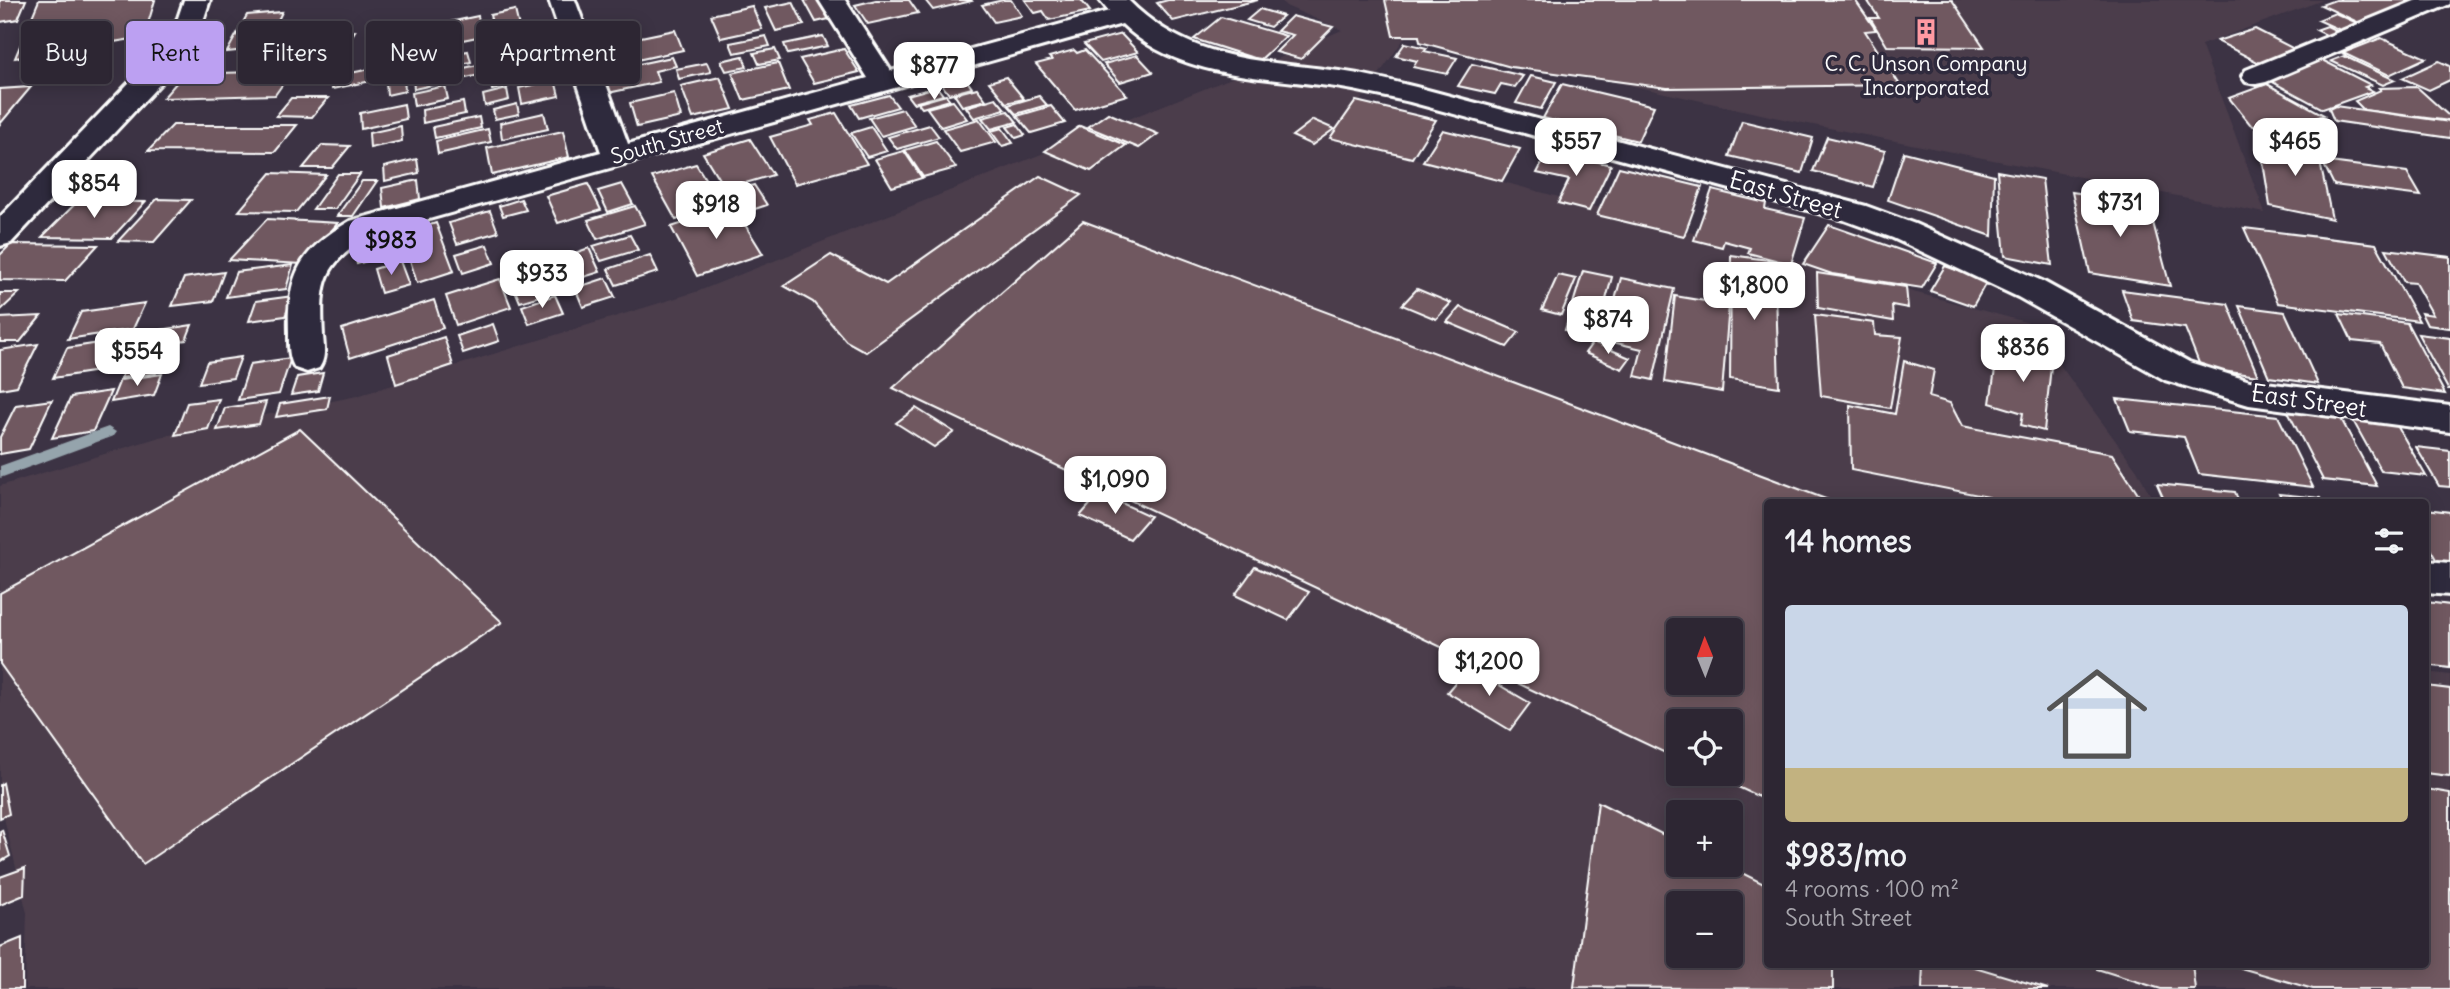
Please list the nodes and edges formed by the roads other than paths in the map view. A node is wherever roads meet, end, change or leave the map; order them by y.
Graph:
1 (197, 0) edge
2 (562, 0) edge
3 (832, 0) edge
4 (2440, 0) edge
5 (1119, 7) edge
6 (2256, 76) dead end
7 (883, 80) junction
8 (617, 155) junction
9 (0, 236) edge
10 (307, 360) dead end
11 (2450, 419) edge
12 (2429, 577) edge
13 (2450, 579) edge

1 - 9 street
2 - 8 street
3 - 7 street
4 - 6 street
5 - 7 street, South Street
5 - 11 street, East Street
7 - 8 street, South Street
8 - 10 street, South Street
12 - 13 street

